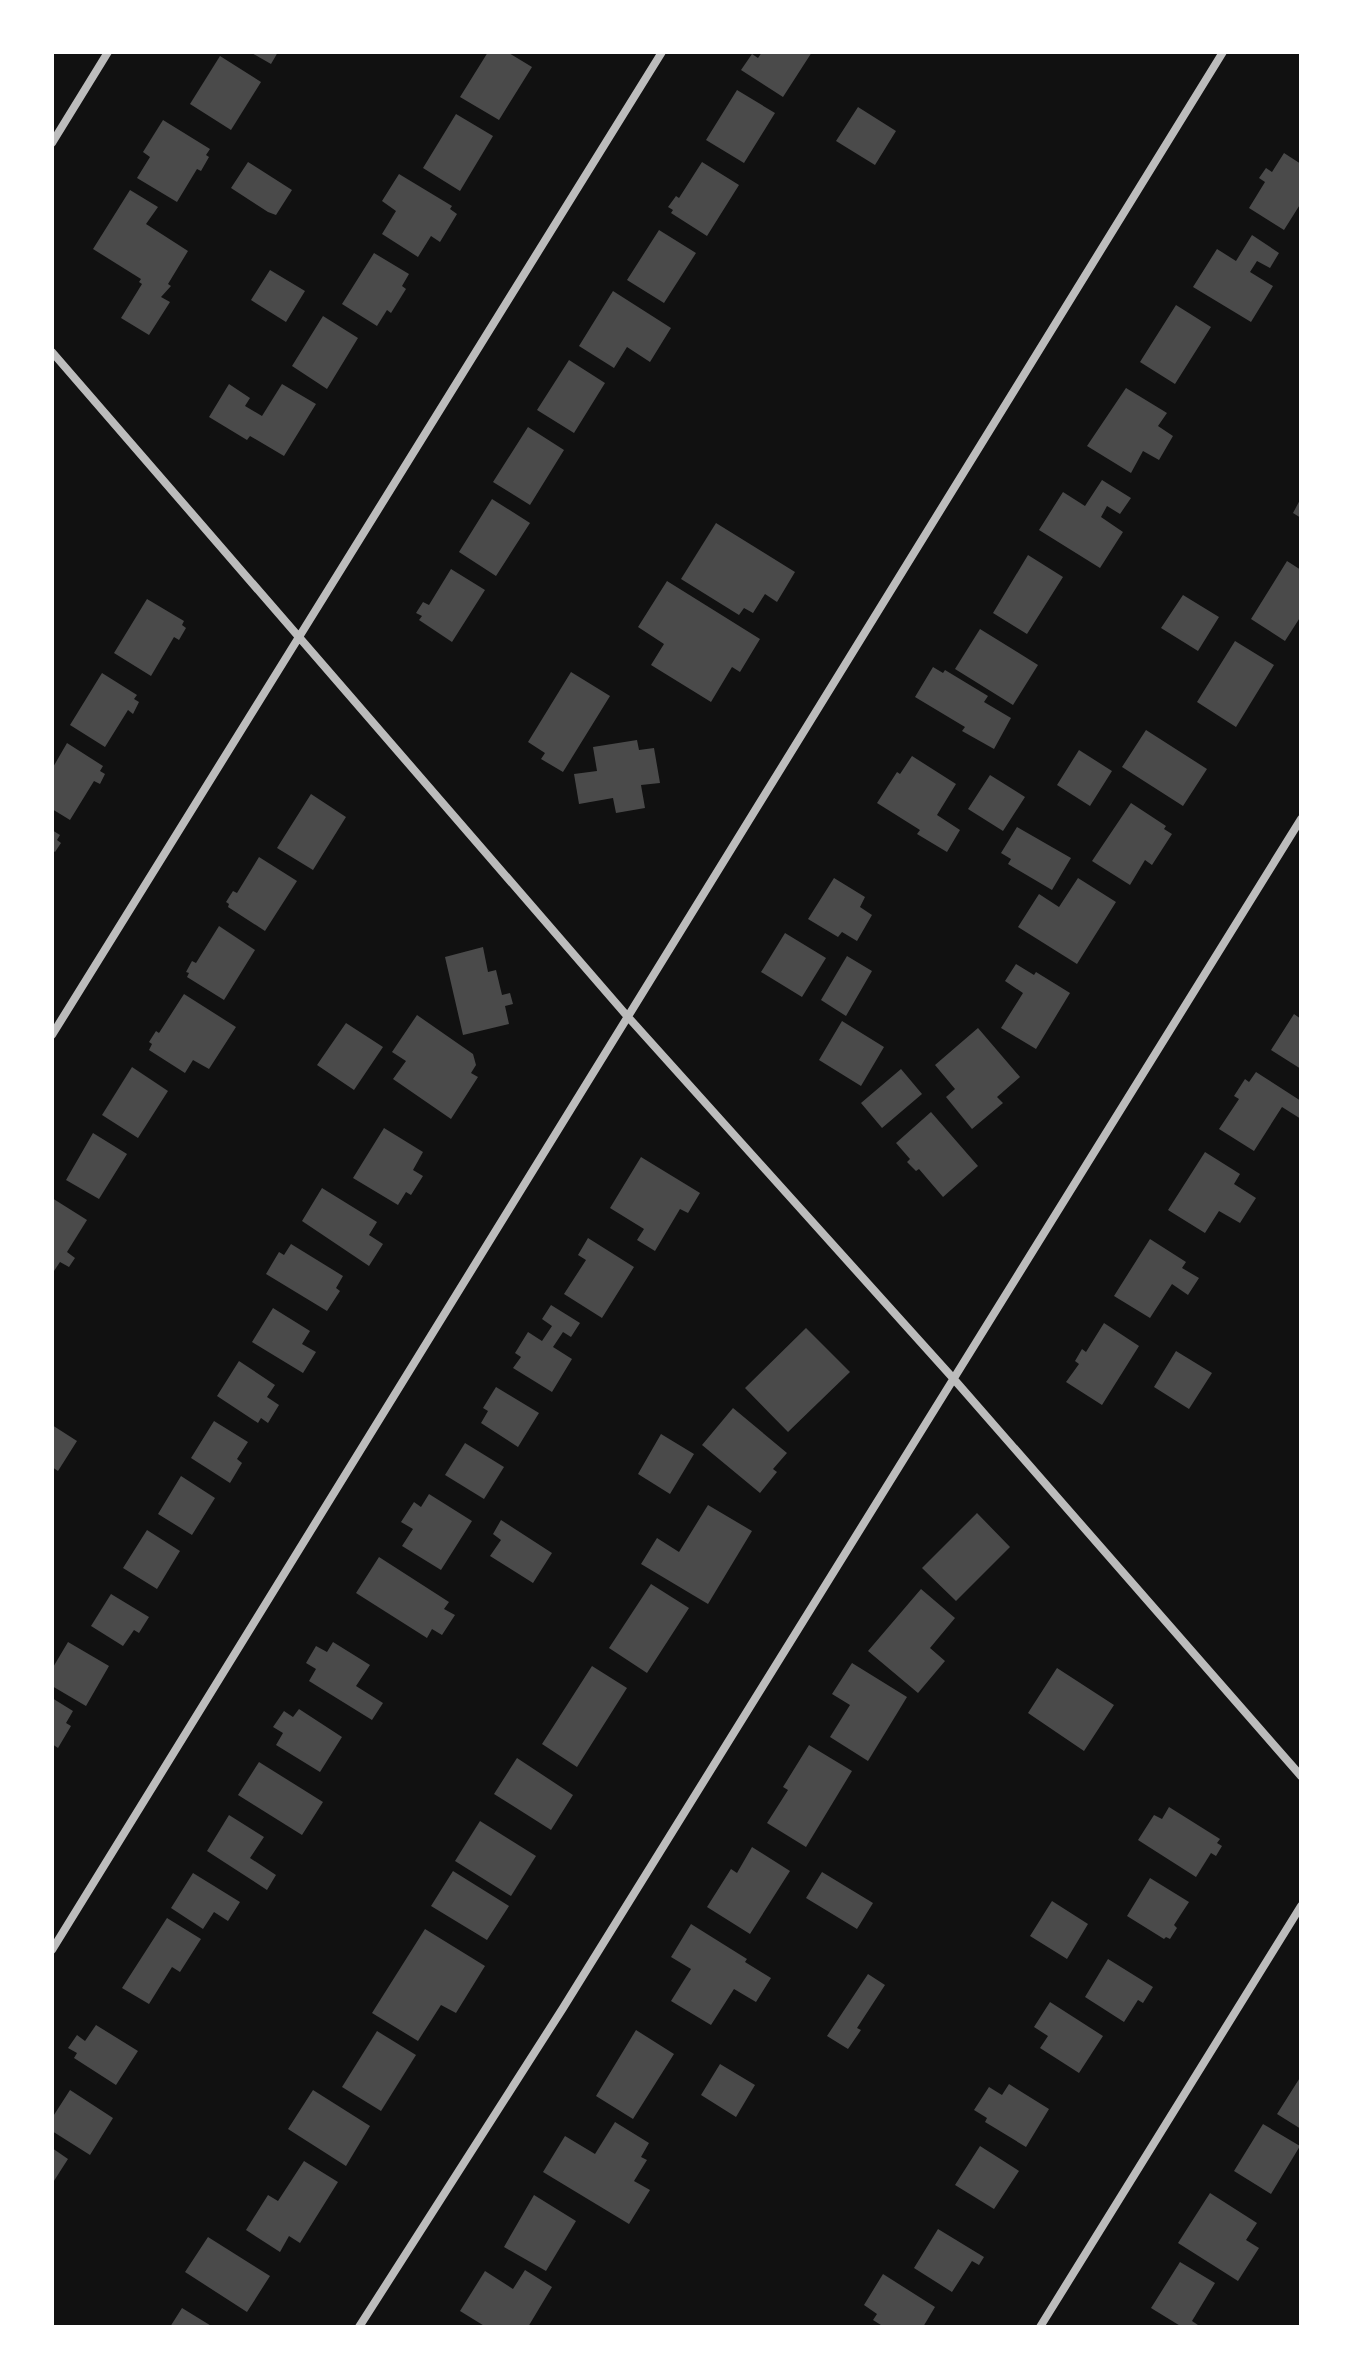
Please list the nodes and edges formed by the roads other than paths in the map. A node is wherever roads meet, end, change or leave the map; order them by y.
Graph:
1 (108, 52) edge
2 (662, 52) edge
3 (1223, 52) edge
4 (52, 143) edge
5 (52, 352) edge
6 (300, 638) junction
7 (1301, 819) edge
8 (628, 1017) junction
9 (52, 1035) edge
10 (952, 1377) junction
11 (1301, 1776) edge
12 (1301, 1906) edge
13 (52, 1950) edge
14 (359, 2327) edge
15 (1040, 2327) edge

1 - 4 street
2 - 6 street
3 - 8 street
5 - 6 street
6 - 8 street
6 - 9 street
7 - 10 street
8 - 10 street
8 - 13 street
10 - 11 street
10 - 14 street
12 - 15 street

